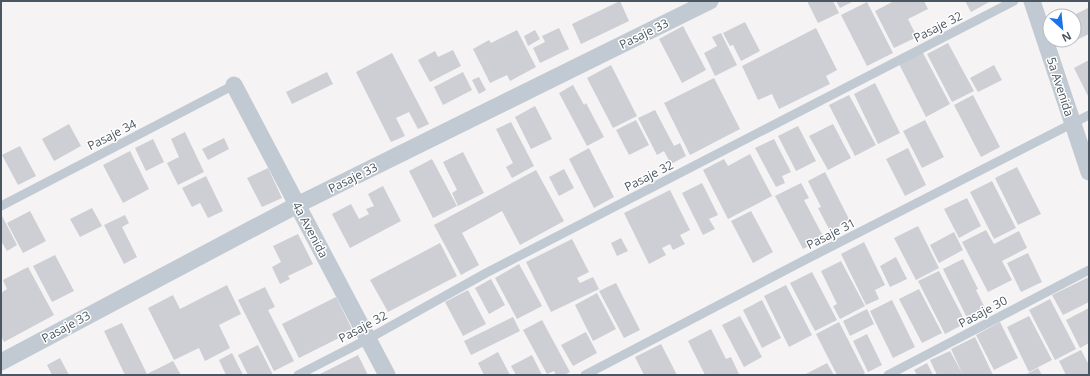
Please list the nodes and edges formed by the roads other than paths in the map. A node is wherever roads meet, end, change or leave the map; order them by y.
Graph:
1 (710, 1) edge
2 (1014, 1) edge
3 (1032, 1) edge
4 (234, 85) joint
5 (1089, 116) edge
6 (1073, 124) junction
7 (1089, 172) edge
8 (297, 205) junction
9 (1, 206) edge
10 (1089, 270) edge
11 (368, 339) junction
12 (1, 362) edge
13 (298, 375) edge
14 (387, 375) edge
15 (585, 375) edge
16 (888, 375) edge

1 - 8 street, Pasaje 33
2 - 11 lane, Pasaje 32
3 - 6 street, 5a Avenida
4 - 8 street, 4a Avenida
4 - 9 lane, Pasaje 34
5 - 6 lane, Pasaje 31
6 - 7 street, 5a Avenida
6 - 15 lane, Pasaje 31
8 - 11 street, 4a Avenida
8 - 12 street, Pasaje 33
10 - 16 lane, Pasaje 30
11 - 13 lane, Pasaje 32
11 - 14 street, 4a Avenida

